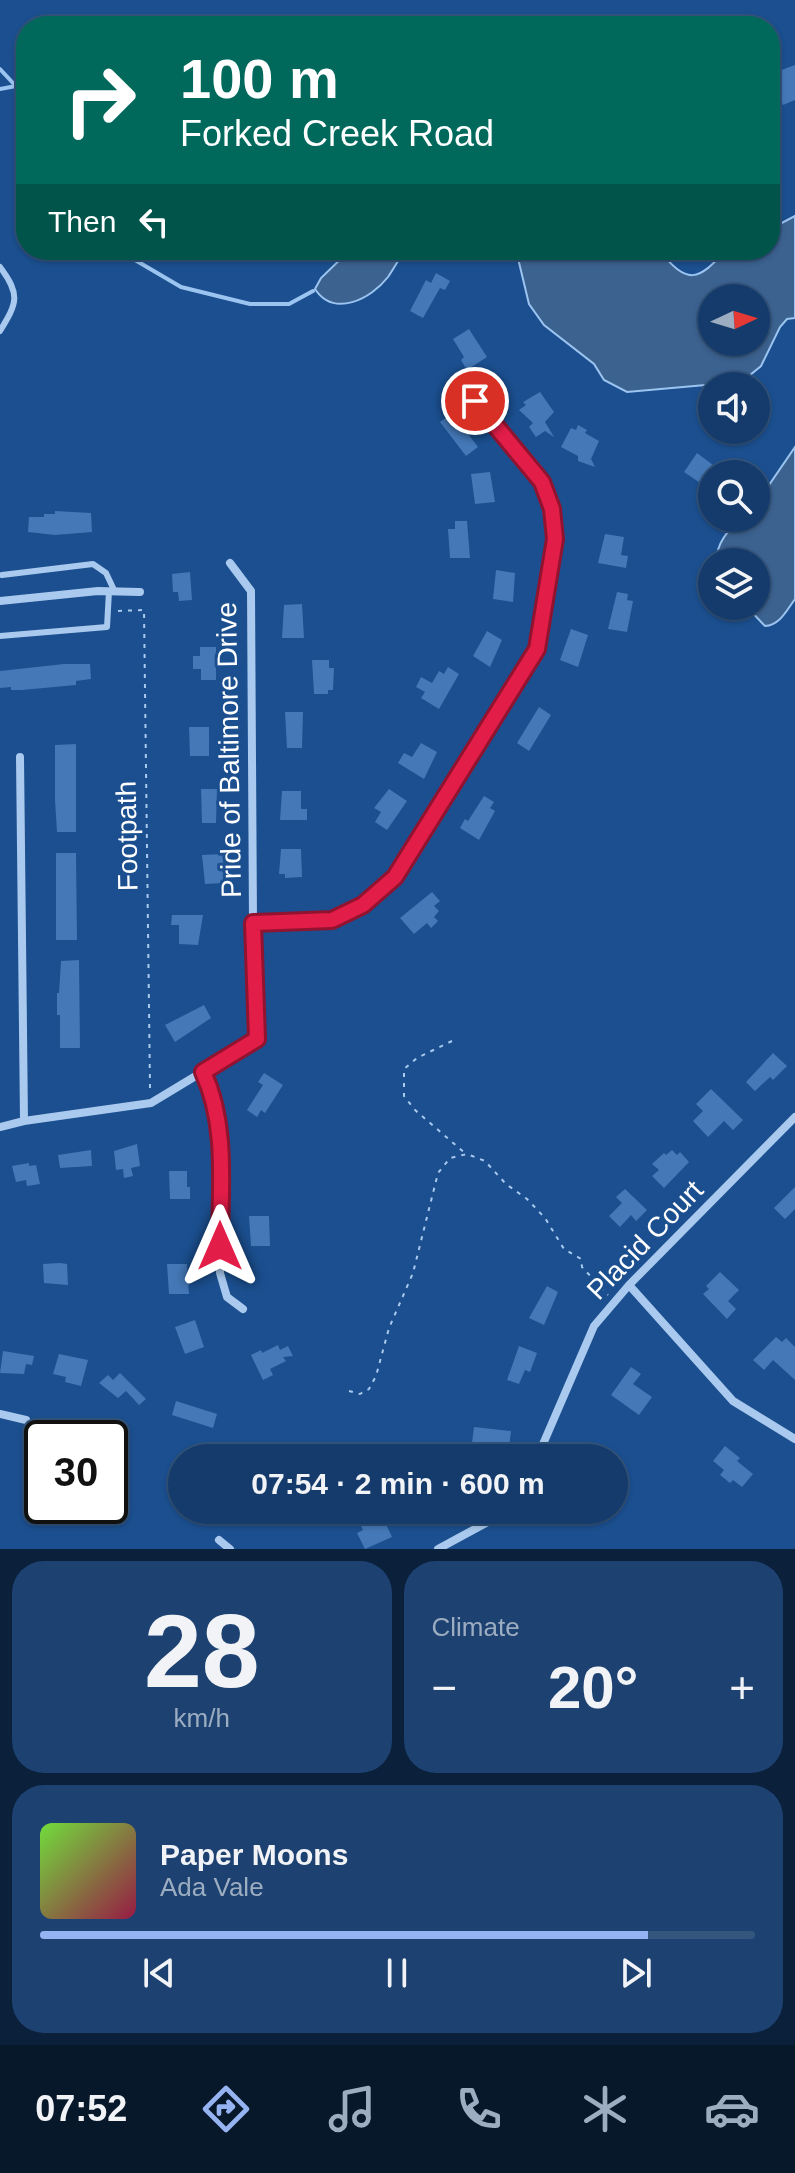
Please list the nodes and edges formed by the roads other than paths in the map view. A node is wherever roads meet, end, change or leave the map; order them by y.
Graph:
1 (0, 267) edge
2 (0, 331) edge
3 (475, 401) dead end
4 (230, 563) dead end
5 (2, 575) edge
6 (112, 591) junction
7 (140, 592) dead end
8 (0, 601) edge
9 (0, 636) edge
10 (20, 757) dead end
11 (253, 923) junction
12 (203, 1072) junction
13 (795, 1117) edge
14 (24, 1121) junction
15 (0, 1127) edge
16 (629, 1285) junction
17 (243, 1309) dead end
18 (0, 1414) edge
19 (26, 1420) dead end
20 (795, 1439) edge
21 (543, 1444) edge
22 (484, 1524) edge
23 (219, 1540) dead end
24 (230, 1549) edge
25 (438, 1549) edge

1 - 2 lane
3 - 11 street
4 - 11 street, Pride of Baltimore Drive
5 - 6 lane
6 - 7 street
6 - 8 street
6 - 9 lane
10 - 14 street
11 - 12 street, Pride of Baltimore Drive
12 - 14 street
12 - 17 street
13 - 16 street, Placid Court
14 - 15 street
16 - 20 street
16 - 21 street, Placid Court
18 - 19 street
22 - 25 street
23 - 24 street

